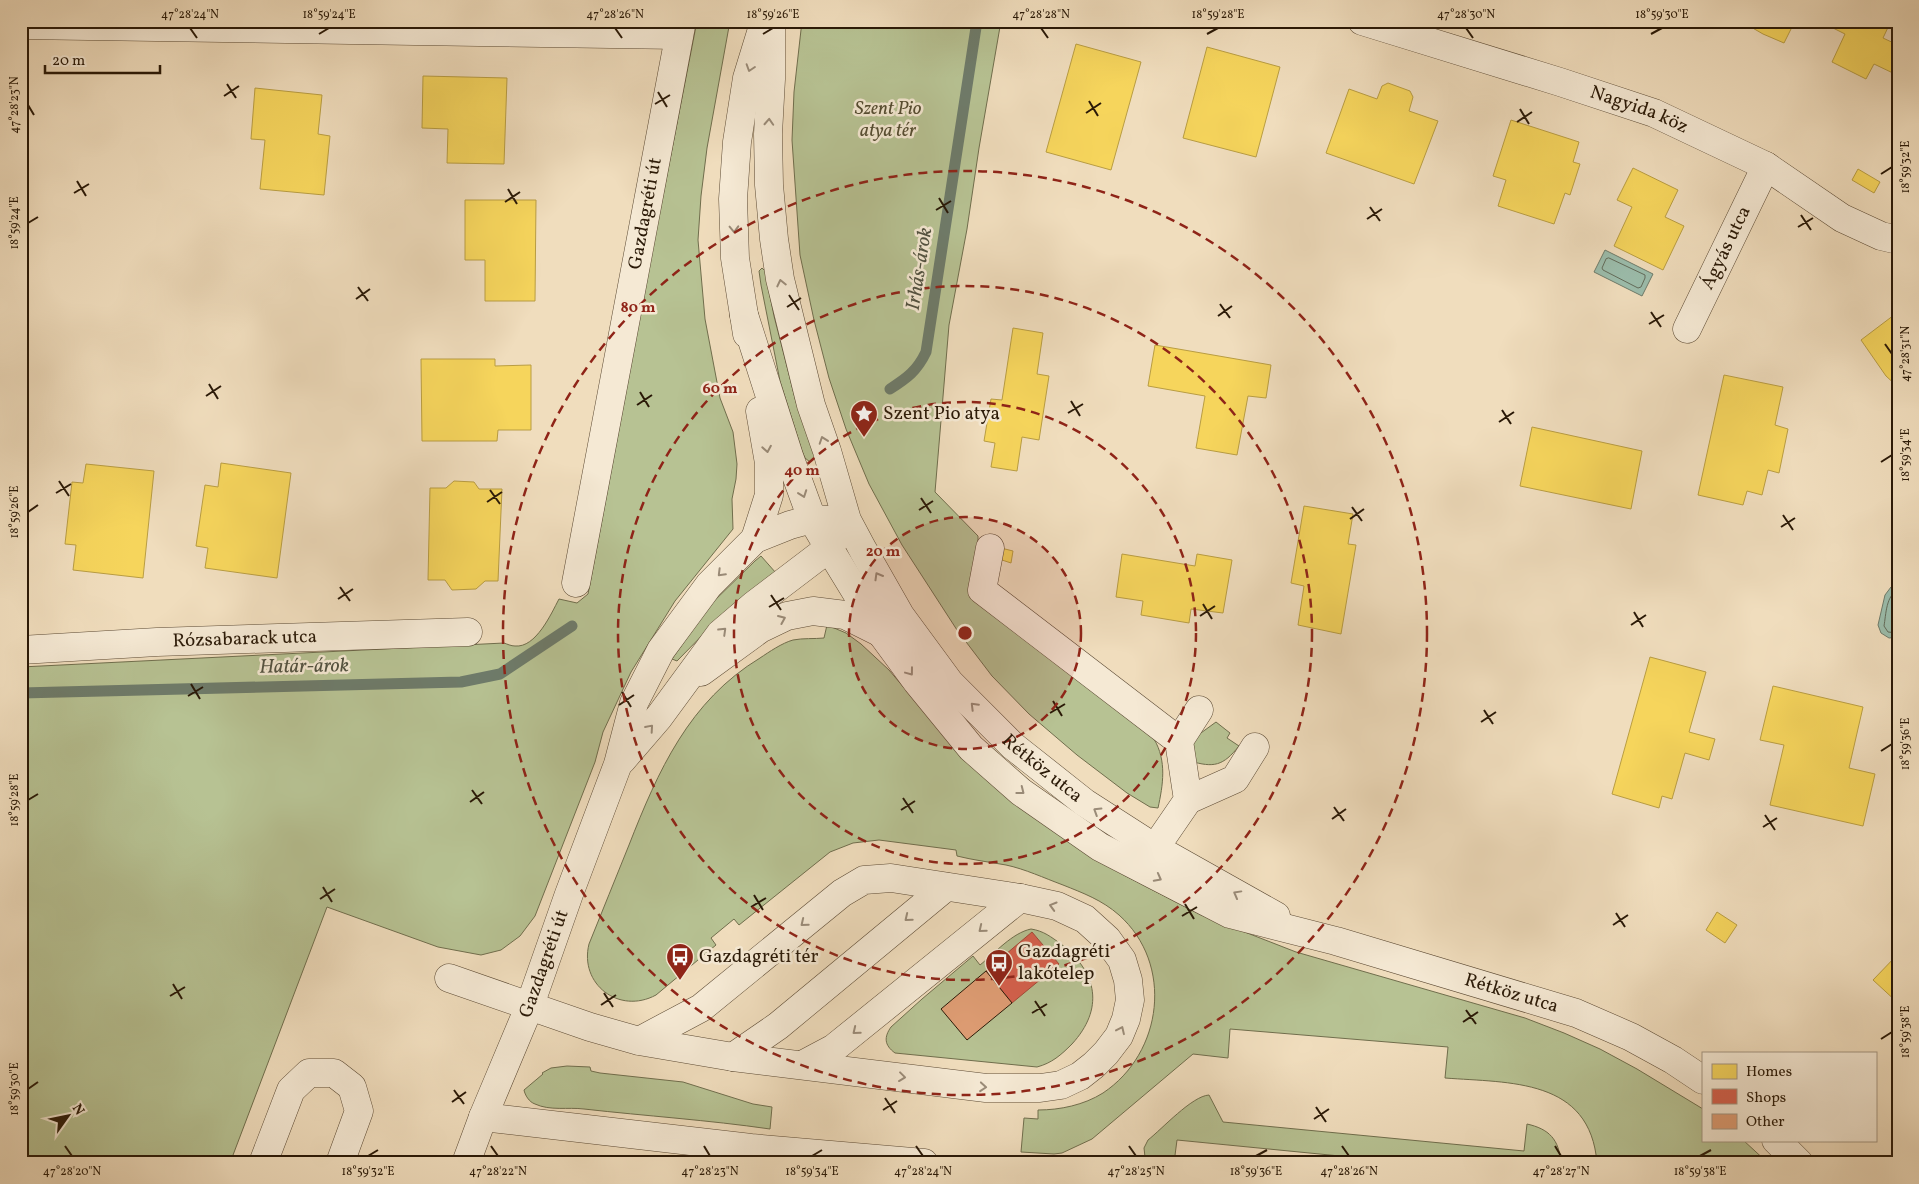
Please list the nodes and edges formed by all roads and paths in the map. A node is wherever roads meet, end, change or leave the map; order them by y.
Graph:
1 (765, 21) edge
2 (771, 21) edge
3 (1362, 21) edge
4 (21, 25) edge
5 (681, 28) edge
6 (1766, 166) junction
7 (1898, 240) edge
8 (744, 315) junction
9 (1687, 329) dead end
10 (812, 519) junction
11 (848, 520) junction
12 (755, 539) junction
13 (829, 548) junction
14 (990, 548) dead end
15 (576, 583) dead end
16 (468, 632) dead end
17 (881, 633) junction
18 (21, 650) edge
19 (683, 684) junction
20 (1199, 710) dead end
21 (1179, 741) junction
22 (1255, 747) dead end
23 (618, 764) junction
24 (1188, 800) junction
25 (1155, 848) junction
26 (946, 887) junction
27 (1020, 898) junction
28 (1310, 935) junction
29 (449, 978) dead end
30 (530, 1005) junction
31 (639, 1041) junction
32 (733, 1057) junction
33 (802, 1065) junction
34 (1702, 1079) edge
35 (483, 1117) junction
36 (1778, 1142) edge
37 (263, 1163) edge
38 (340, 1163) edge
39 (466, 1163) edge
40 (924, 1163) edge
41 (1799, 1163) edge

1 -> 8 street, Gazdagréti út
11 -> 2 street
3 - 6 street, Nagyida köz
4 - 5 street
5 - 15 street, Gazdagréti út
6 - 7 street, Nagyida köz
6 - 9 street, Ágyás utca
8 -> 10 street, Gazdagréti út
8 -> 12 street, Gazdagréti út
10 - 11 street, Gazdagréti út
10 - 12 street, Gazdagréti út
10 - 13 street, Gazdagréti út
11 - 13 street, Gazdagréti út
25 -> 11 street, Rétköz utca
12 -> 23 street, Gazdagréti út
13 - 17 street, Rétköz utca
19 -> 13 street, Gazdagréti út
14 - 21 street
16 - 18 street, Rózsabarack utca
19 -> 17 street, Rétköz utca
17 -> 28 street, Rétköz utca
23 -> 19 street, Gazdagréti út
20 - 21 street
21 - 24 street
22 - 24 street
23 - 30 street, Gazdagréti út
24 - 25 street
28 -> 25 street, Rétköz utca
26 - 27 street
26 -> 31 street
26 -> 32 street
27 -> 33 street
33 -> 27 street
28 - 34 street, Rétköz utca
29 - 30 street
30 - 31 street
30 - 35 street, Gazdagréti út
31 - 32 street
32 - 33 street
35 - 39 street, Gazdagréti út
35 - 40 street
36 - 41 street
37 - 38 street

